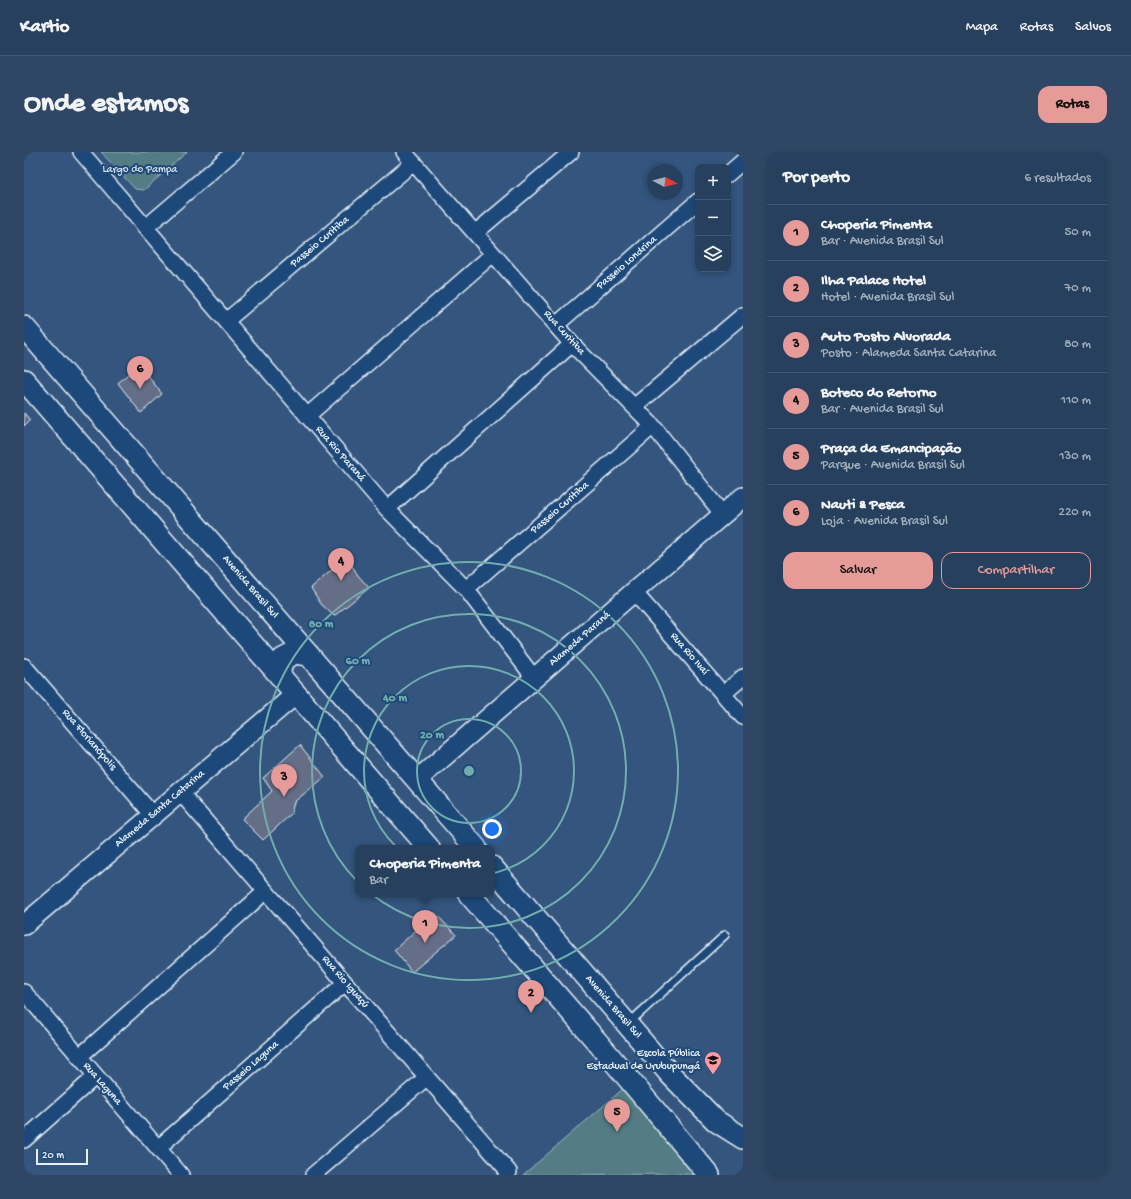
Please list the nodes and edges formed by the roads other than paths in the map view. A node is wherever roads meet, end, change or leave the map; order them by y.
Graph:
1 (81, 152) edge
2 (234, 152) edge
3 (571, 152) edge
4 (736, 152) edge
5 (409, 157) edge
6 (743, 160) edge
7 (731, 171) edge
8 (695, 204) edge
9 (145, 228) junction
10 (475, 233) junction
11 (493, 254) junction
12 (743, 315) edge
13 (226, 322) junction
14 (556, 326) junction
15 (24, 327) edge
16 (572, 344) junction
17 (24, 380) edge
18 (634, 407) junction
19 (307, 416) junction
20 (654, 426) junction
21 (743, 497) edge
22 (387, 509) junction
23 (723, 514) junction
24 (466, 589) junction
25 (634, 592) junction
26 (309, 655) junction
27 (24, 666) edge
28 (279, 674) junction
29 (743, 676) edge
30 (534, 679) junction
31 (296, 694) junction
32 (723, 694) junction
33 (743, 717) edge
34 (417, 780) junction
35 (180, 792) junction
36 (153, 815) junction
37 (426, 845) edge
38 (473, 845) edge
39 (495, 870) edge
40 (266, 891) junction
41 (472, 897) edge
42 (26, 919) edge
43 (725, 935) dead end
44 (345, 983) junction
45 (24, 992) edge
46 (628, 1024) junction
47 (79, 1057) junction
48 (96, 1076) junction
49 (427, 1077) junction
50 (743, 1138) edge
51 (24, 1140) edge
52 (158, 1148) junction
53 (174, 1173) edge
54 (508, 1174) edge
55 (313, 1175) edge
56 (709, 1175) edge

1 - 9 street, Rua Rio Paraná
2 - 9 street
3 - 10 street
4 - 6 street
5 - 10 street, Rua Curitiba
5 - 13 street, Passeio Curitiba
6 - 7 street
8 - 14 street, Passeio Londrina
9 - 13 street, Rua Rio Paraná
10 - 11 street, Rua Curitiba
11 - 14 street, Rua Curitiba
11 - 19 street
12 - 18 street
13 - 19 street, Rua Rio Paraná
14 - 16 street, Rua Curitiba
15 - 26 main road, Avenida Brasil Sul
16 - 18 street, Rua Curitiba
16 - 22 street
17 - 28 main road
18 - 20 street, Rua Curitiba
19 - 22 street, Rua Rio Paraná
20 - 23 street, Rua Curitiba
20 - 24 street, Passeio Curitiba
21 - 23 street, Alameda Paraná
22 - 24 street, Rua Rio Paraná
23 - 25 street, Alameda Paraná
24 - 30 street, Rua Rio Paraná
25 - 30 street, Alameda Paraná
25 - 32 street, Rua Rio Ivaí
26 - 28 main road
26 - 34 main road, Avenida Brasil Sul
27 - 36 street, Rua Florianópolis
28 - 31 main road
29 - 32 street
30 - 34 street, Alameda Paraná
31 - 35 street, Alameda Santa Catarina
31 - 37 main road
32 - 33 street, Rua Rio Ivaí
34 - 38 main road, Avenida Brasil Sul
35 - 36 street, Alameda Santa Catarina
35 - 40 street, Rua Rio Iguaçú
36 - 42 street, Alameda Santa Catarina
39 - 46 main road, Avenida Brasil Sul
40 - 44 street, Rua Rio Iguaçú
40 - 47 street
41 - 56 main road
43 - 46 lane
44 - 49 street, Rua Rio Iguaçú
44 - 52 street, Passeio Laguna
45 - 47 street, Rua Laguna
46 - 50 main road, Avenida Brasil Sul
47 - 48 street, Rua Laguna
48 - 51 street
48 - 52 street, Rua Laguna
49 - 54 street, Rua Rio Iguaçú
49 - 55 street
52 - 53 street, Rua Laguna

